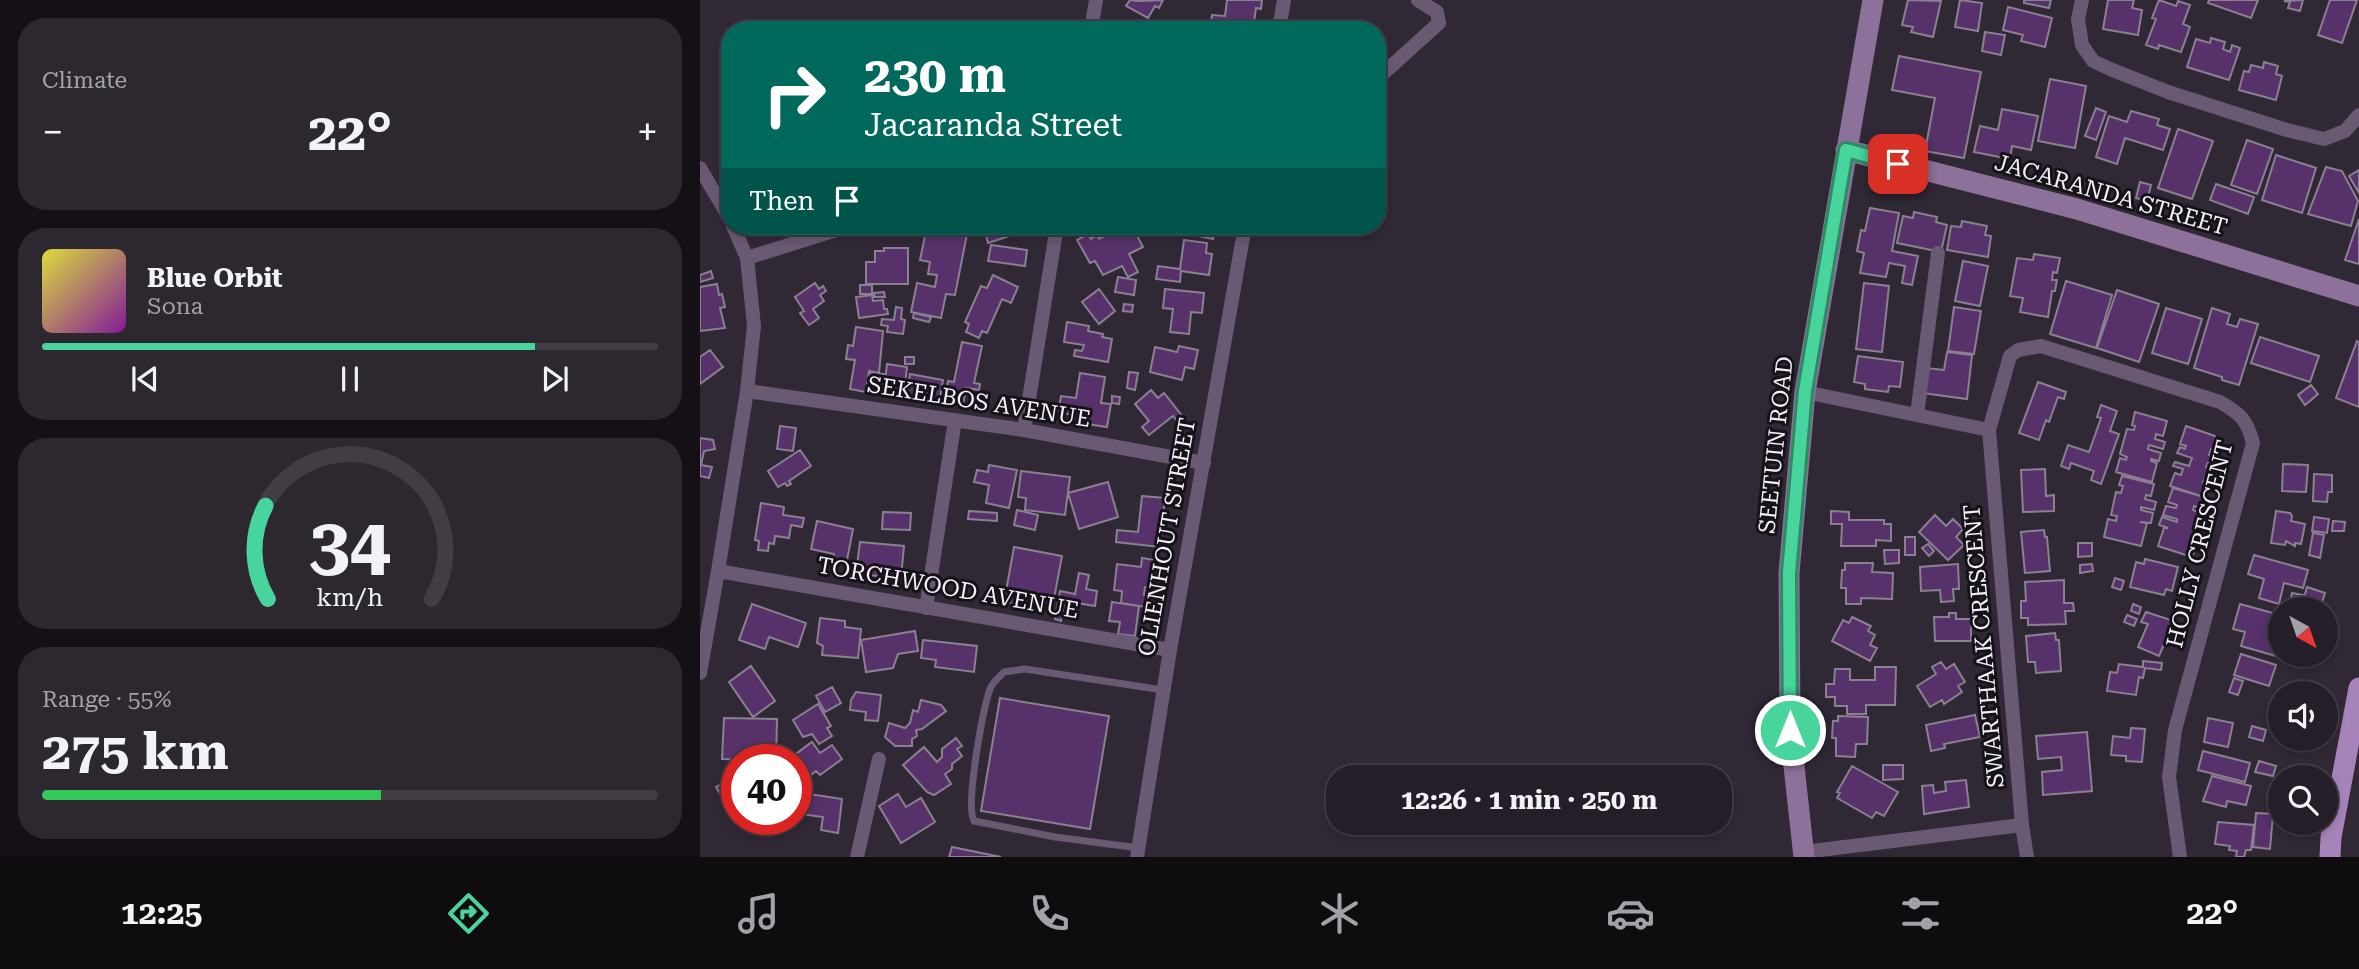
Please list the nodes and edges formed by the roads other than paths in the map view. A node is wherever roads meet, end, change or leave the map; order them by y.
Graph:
1 (1096, 0) edge
2 (1284, 0) edge
3 (1418, 0) edge
4 (1873, 0) edge
5 (2082, 0) edge
6 (1092, 21) edge
7 (1280, 21) edge
8 (1386, 71) edge
9 (2359, 115) edge
10 (1846, 150) junction
11 (700, 168) edge
12 (721, 204) edge
13 (737, 235) edge
14 (820, 235) edge
15 (1056, 235) edge
16 (1243, 235) edge
17 (1938, 254) dead end
18 (747, 258) junction
19 (2359, 296) edge
20 (747, 391) junction
21 (1805, 391) junction
22 (1917, 415) junction
23 (955, 420) junction
24 (1024, 430) junction
25 (1989, 430) junction
26 (1204, 463) junction
27 (719, 571) junction
28 (926, 608) junction
29 (1170, 650) junction
30 (700, 673) edge
31 (2359, 688) edge
32 (1164, 690) junction
33 (879, 759) dead end
34 (2022, 825) junction
35 (1138, 852) edge
36 (1804, 854) edge
37 (857, 857) edge
38 (2027, 857) edge
39 (2180, 857) edge
40 (2330, 857) edge

1 - 6 street
2 - 7 street
3 - 8 street
4 - 10 street, SEETUIN ROAD
5 - 9 street
10 - 19 street, JACARANDA STREET
10 - 21 street, SEETUIN ROAD
11 - 12 street
13 - 18 street
14 - 18 street
15 - 24 street
16 - 26 street, OLIENHOUT STREET
17 - 22 street
18 - 20 street
20 - 23 street, SEKELBOS AVENUE
20 - 27 street
21 - 22 street
21 - 36 street, SEETUIN ROAD
22 - 25 street
23 - 24 street, SEKELBOS AVENUE
23 - 28 street
24 - 26 street, SEKELBOS AVENUE
25 - 34 street, SWARTHAAK CRESCENT
25 - 39 street, HOLLY CRESCENT
26 - 29 street, OLIENHOUT STREET
27 - 28 street, TORCHWOOD AVENUE
27 - 30 street
28 - 29 street, TORCHWOOD AVENUE
29 - 32 street, OLIENHOUT STREET
31 - 40 main road
32 - 35 street, OLIENHOUT STREET
32 - 35 lane
33 - 37 street
34 - 36 street
34 - 38 street, SWARTHAAK CRESCENT

